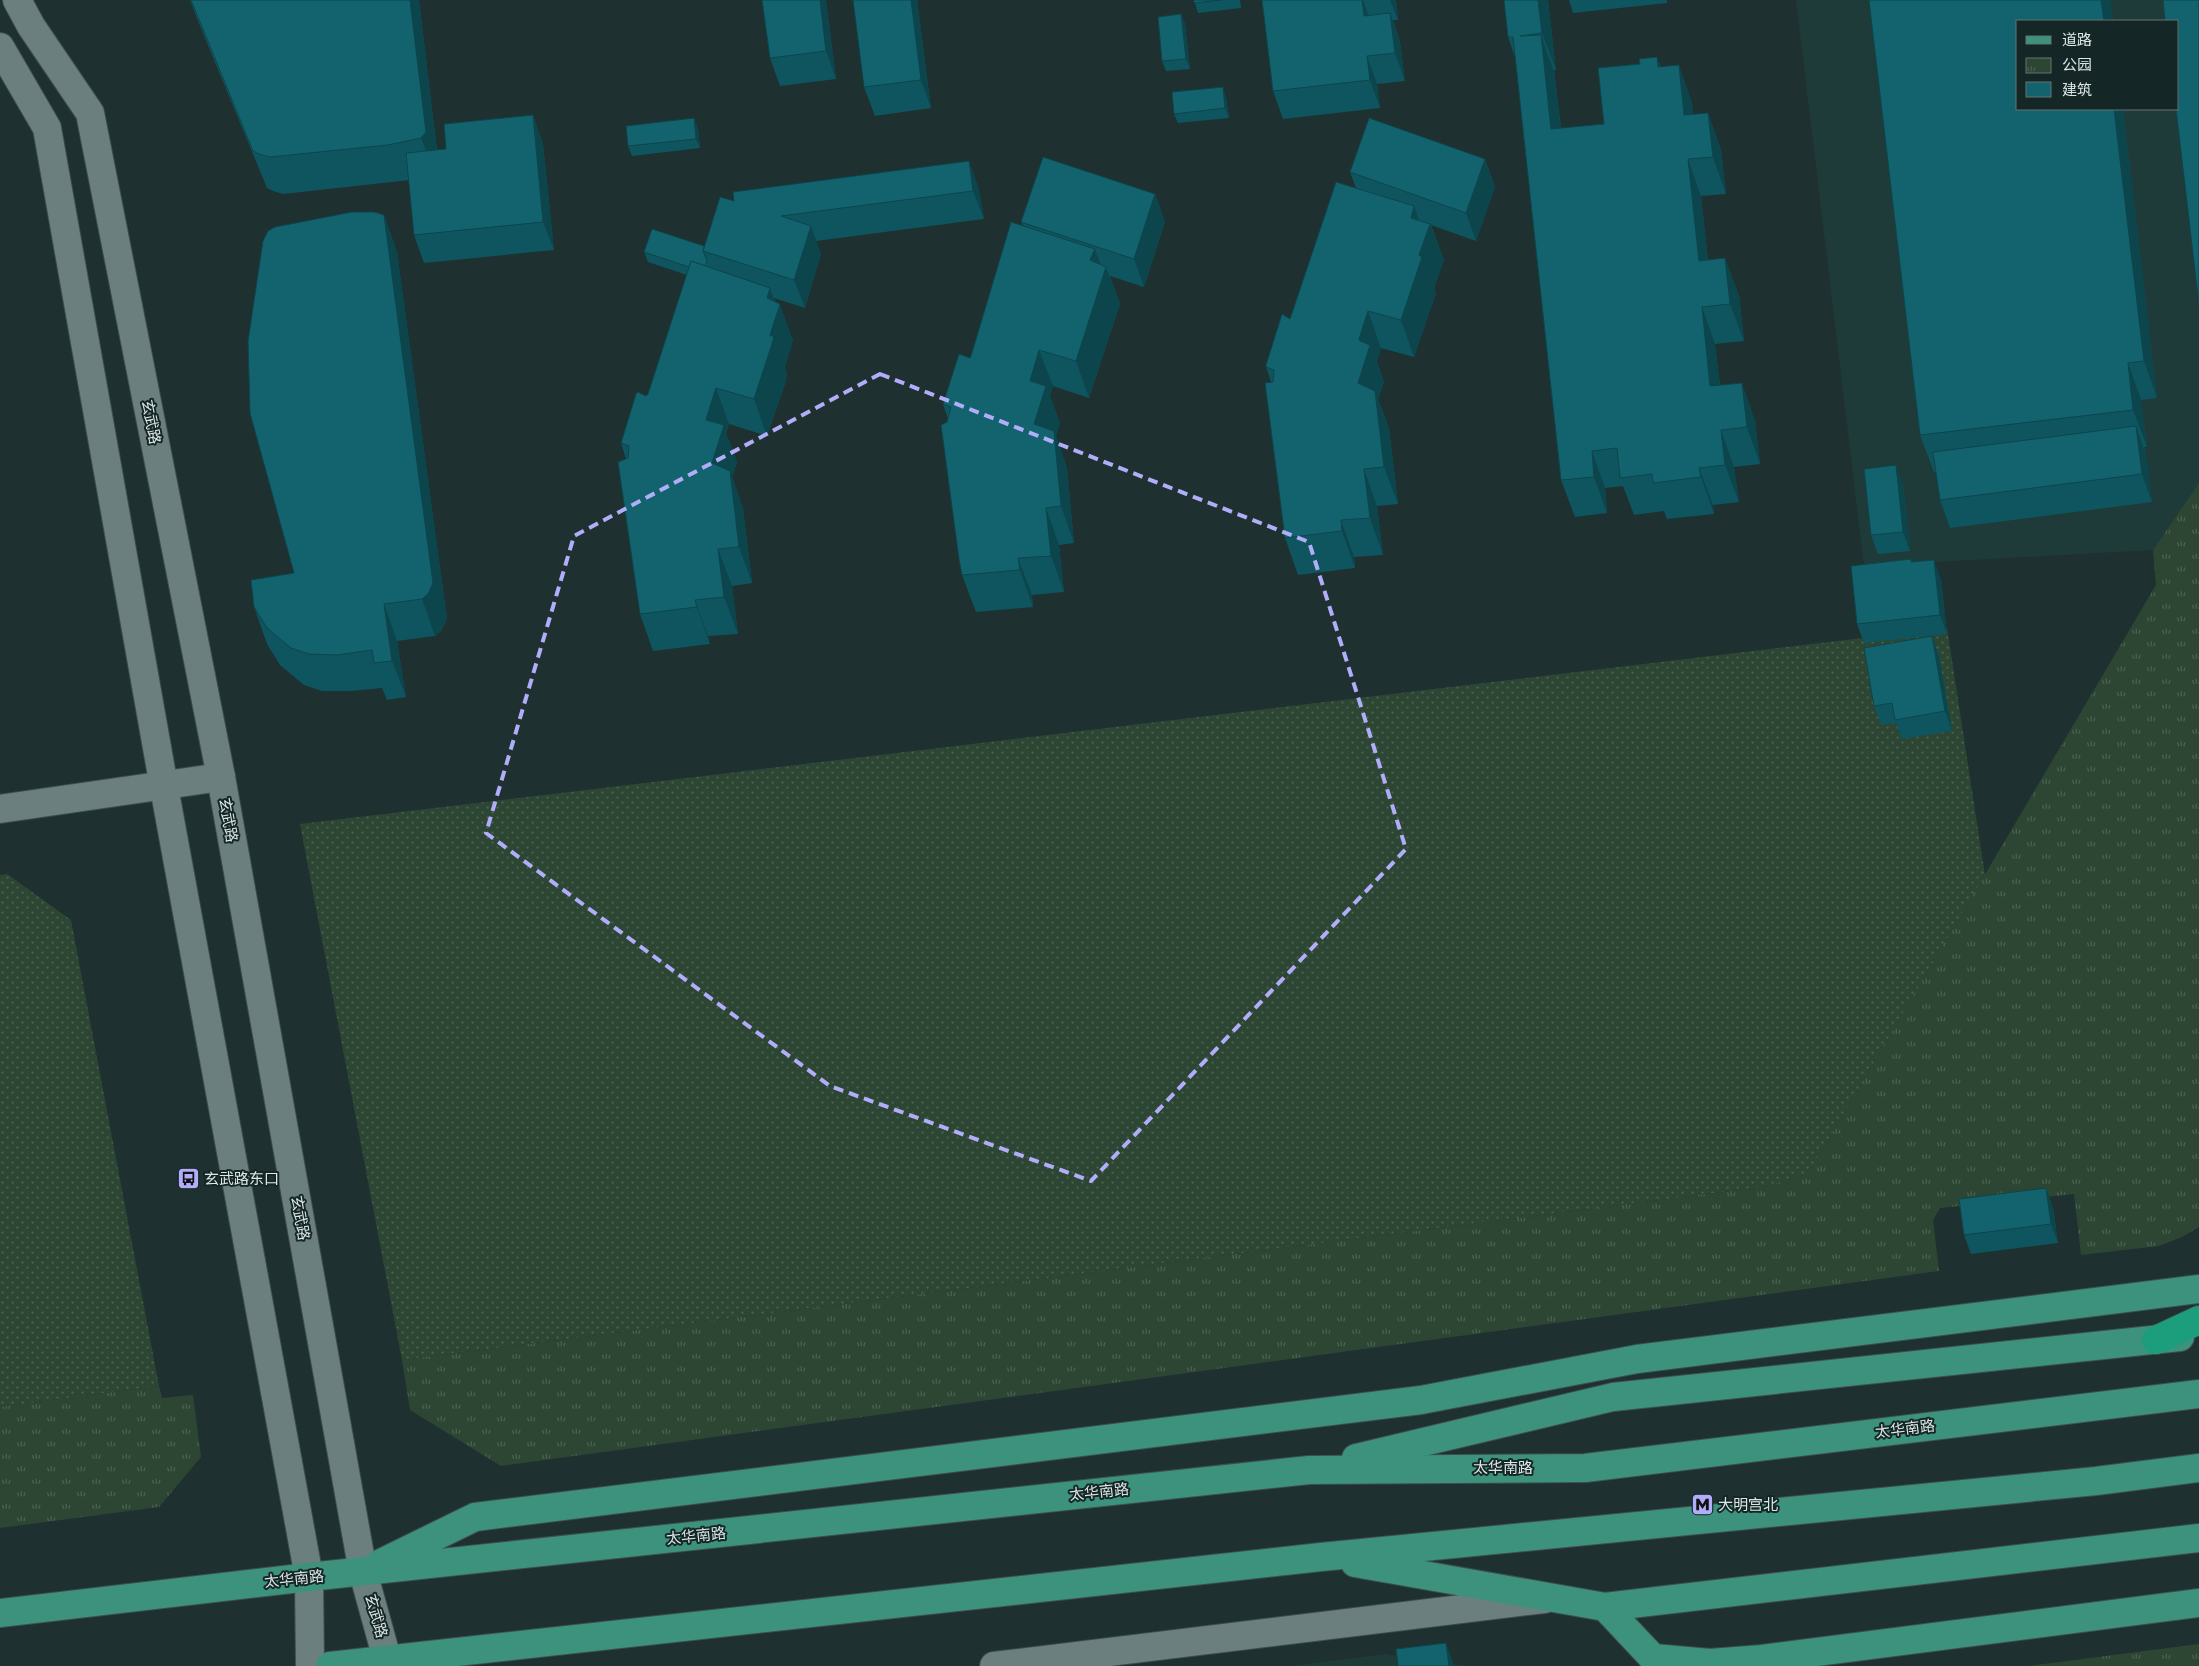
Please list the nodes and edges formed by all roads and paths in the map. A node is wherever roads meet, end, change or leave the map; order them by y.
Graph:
1 (17, 0) edge
2 (0, 47) edge
3 (220, 777) junction
4 (164, 787) junction
5 (0, 809) edge
6 (2199, 1289) edge
7 (2199, 1320) edge
8 (2199, 1335) edge
9 (2156, 1340) junction
10 (2199, 1394) edge
11 (2199, 1468) edge
12 (1309, 1470) junction
13 (2199, 1538) edge
14 (1321, 1558) junction
15 (363, 1572) junction
16 (308, 1577) junction
17 (1554, 1598) junction
18 (2199, 1603) edge
19 (1605, 1607) junction
20 (0, 1613) edge
21 (393, 1664) edge
22 (310, 1666) edge
23 (330, 1666) edge
24 (994, 1666) edge

1 - 3 street, 玄武路
2 - 4 street
3 - 4 street
3 - 15 street, 玄武路
4 - 5 street
4 - 16 street
6 - 15 main road
7 - 9 highway
8 - 9 main road
9 - 12 main road
10 - 12 main road, 太华南路
11 - 14 main road
12 - 15 main road, 太华南路
13 - 19 main road
14 - 17 main road
14 - 21 main road
15 - 16 main road, 太华南路
15 - 21 street, 玄武路
16 - 20 main road, 太华南路
16 - 22 street
17 - 19 main road
17 - 24 street
18 - 19 main road
21 - 23 main road

